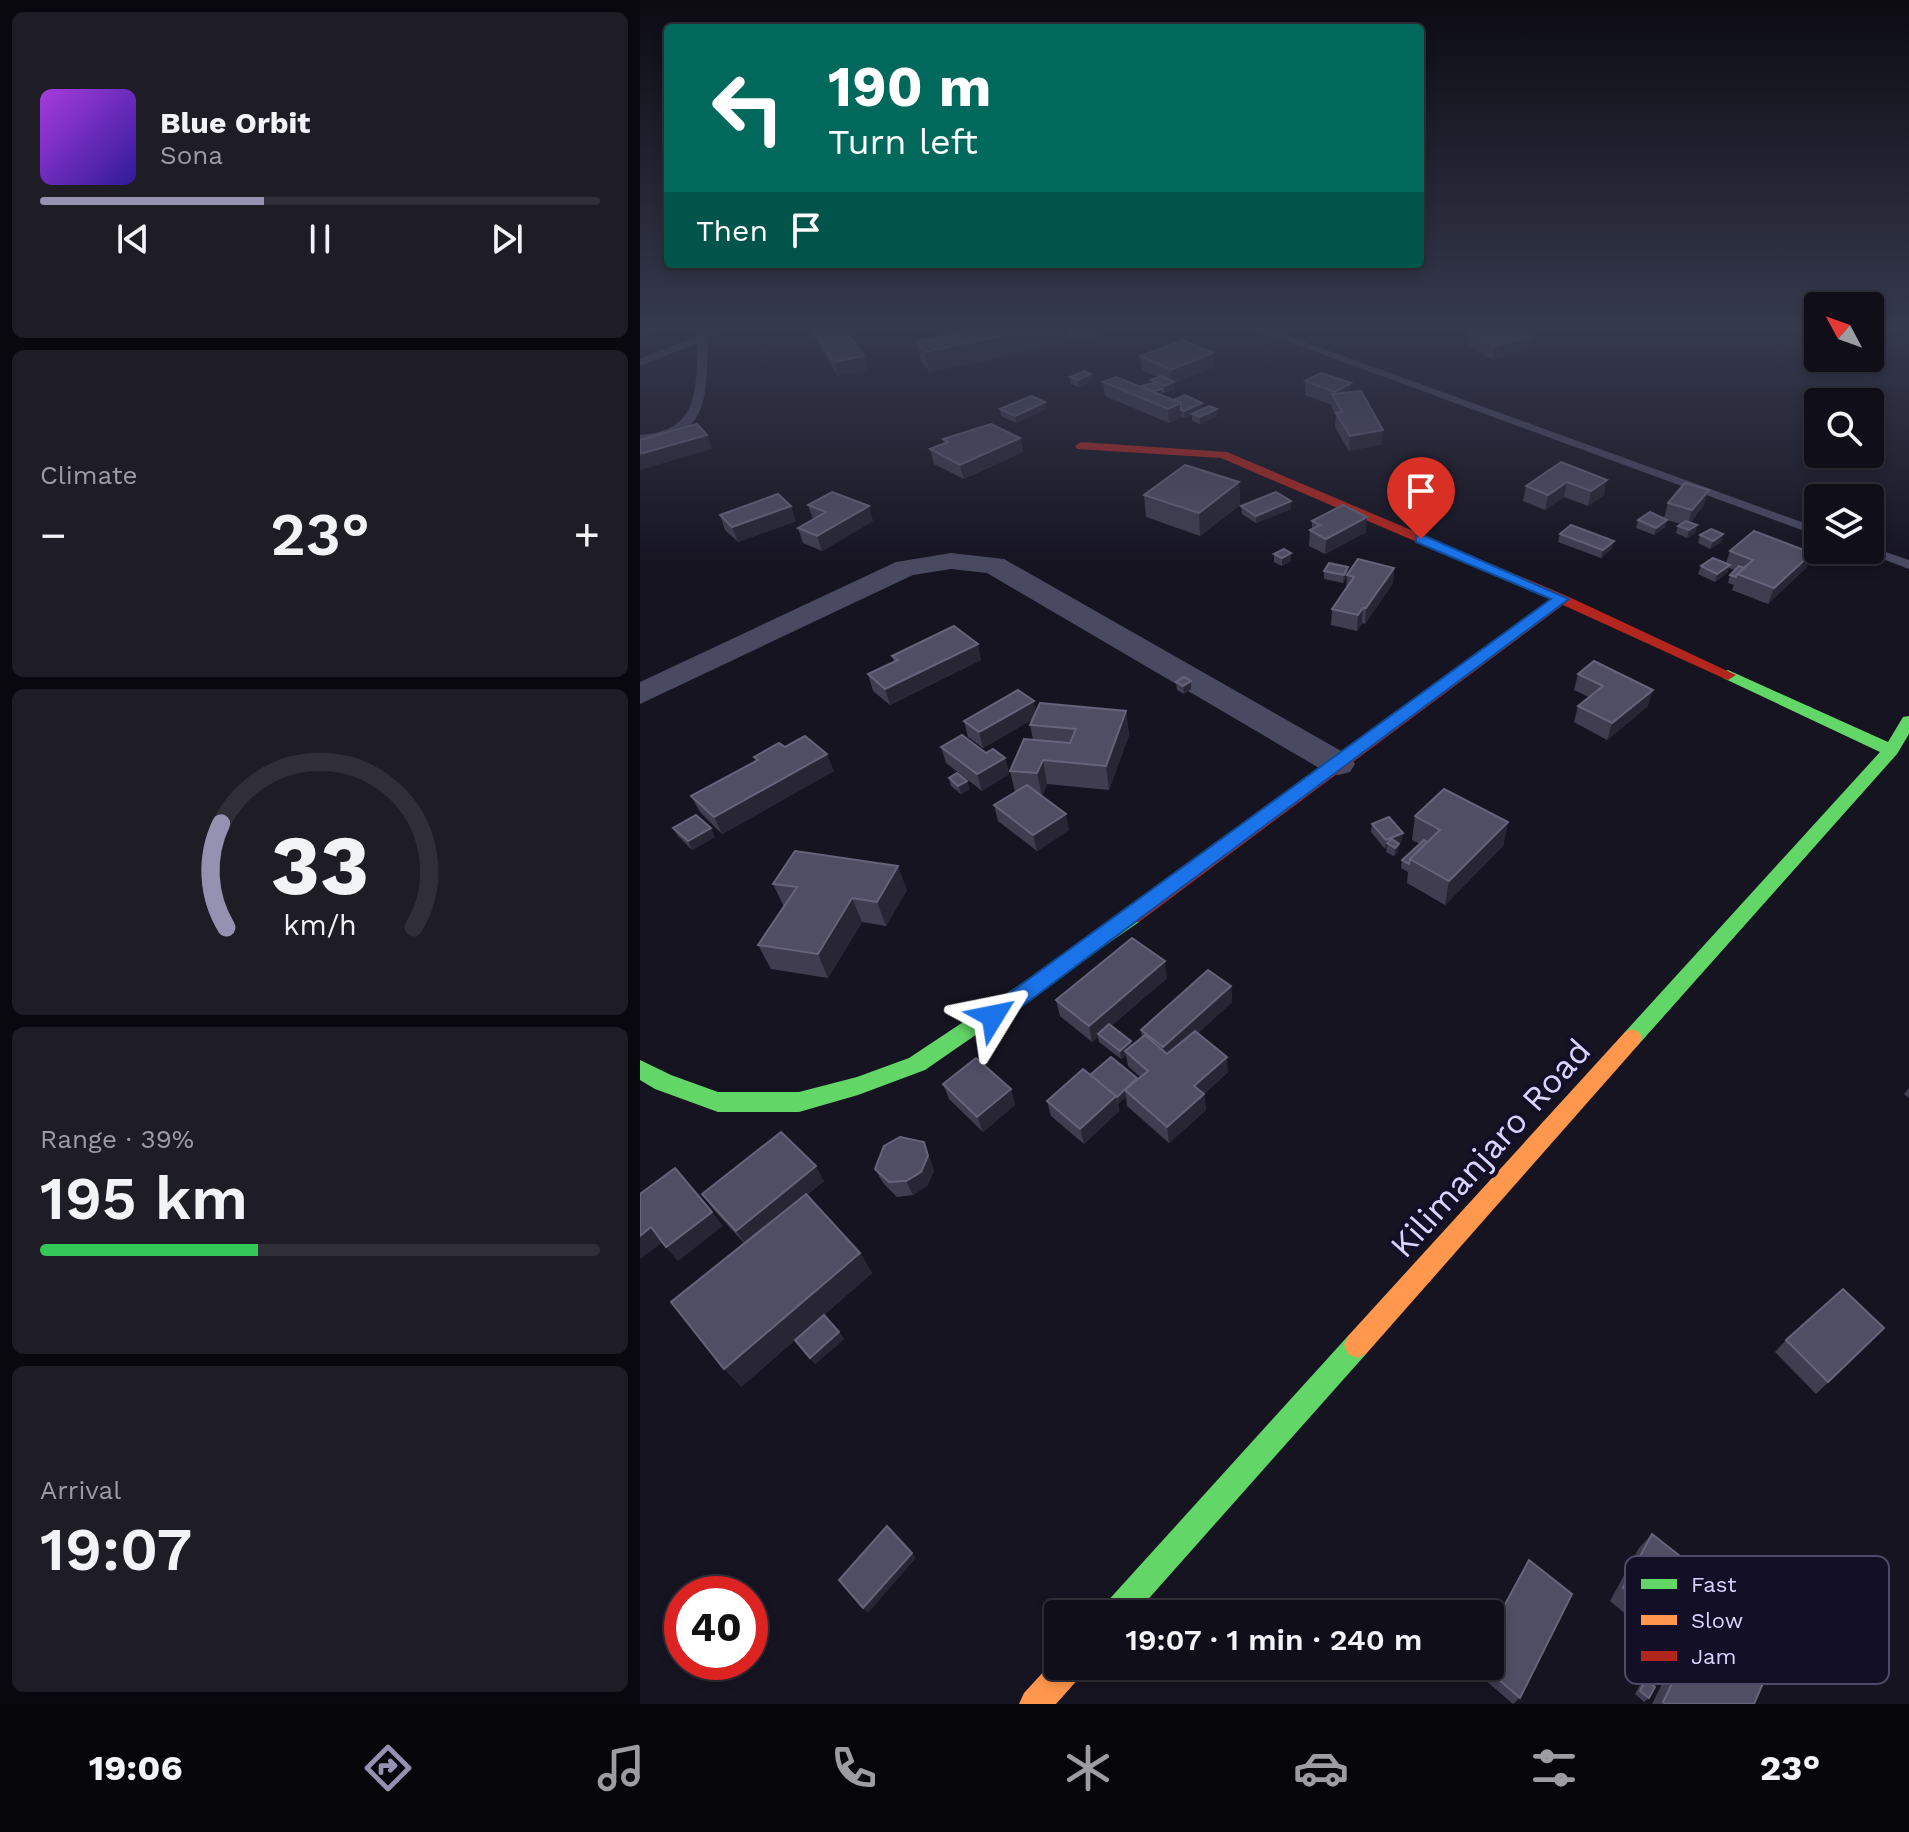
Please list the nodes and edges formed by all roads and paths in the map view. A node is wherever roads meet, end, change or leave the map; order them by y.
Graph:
1 (697, 407) edge
2 (1472, 407) edge
3 (640, 439) edge
4 (1081, 446) dead end
5 (1804, 527) edge
6 (1884, 556) edge
7 (1909, 565) edge
8 (1562, 599) junction
9 (640, 694) edge
10 (1909, 721) edge
11 (1891, 750) junction
12 (1338, 764) junction
13 (640, 1069) edge
14 (1128, 1600) edge
15 (1056, 1680) edge
16 (1035, 1704) edge

1 - 3 lane
2 - 5 lane
4 - 8 street
6 - 7 lane
8 - 11 street
8 - 12 street
9 - 12 street
10 - 11 street, Kilimanjaro Road
11 - 14 street, Kilimanjaro Road
12 - 13 street
15 - 16 street

